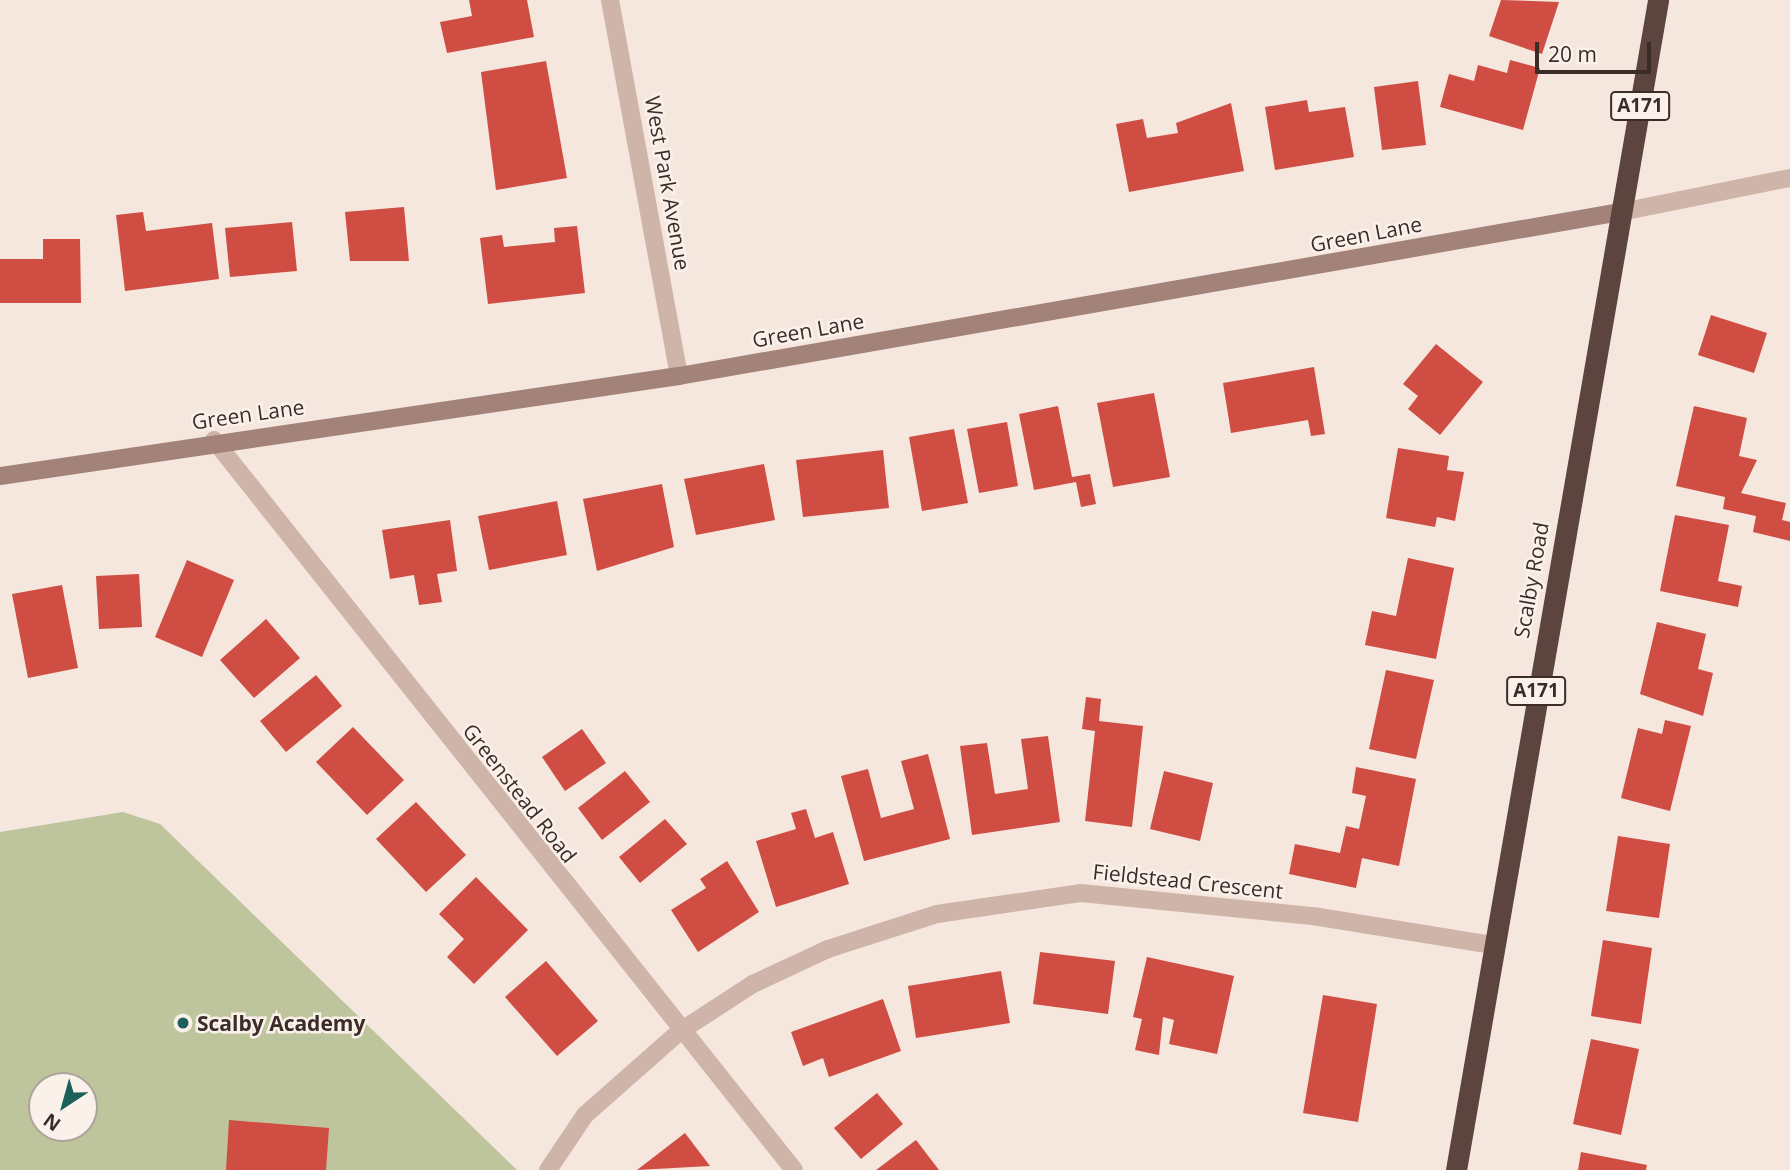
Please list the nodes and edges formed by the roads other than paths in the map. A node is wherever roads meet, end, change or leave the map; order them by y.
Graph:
1 (610, 0) edge
2 (1658, 0) edge
3 (1790, 178) edge
4 (1621, 212) junction
5 (679, 376) junction
6 (214, 440) junction
7 (0, 476) edge
8 (1492, 945) junction
9 (679, 1032) junction
10 (548, 1170) edge
11 (794, 1170) edge
12 (1456, 1170) edge

1 - 5 street, West Park Avenue
2 - 4 highway, Scalby Road / A171
3 - 4 street
4 - 5 street, Green Lane
4 - 8 highway, Scalby Road / A171
5 - 6 street, Green Lane
6 - 7 street, Green Lane
6 - 9 street, Greenstead Road
8 - 9 street, Fieldstead Crescent
8 - 12 highway, Scalby Road / A171
9 - 10 street, Fieldstead Crescent
9 - 11 street, Greenstead Road

